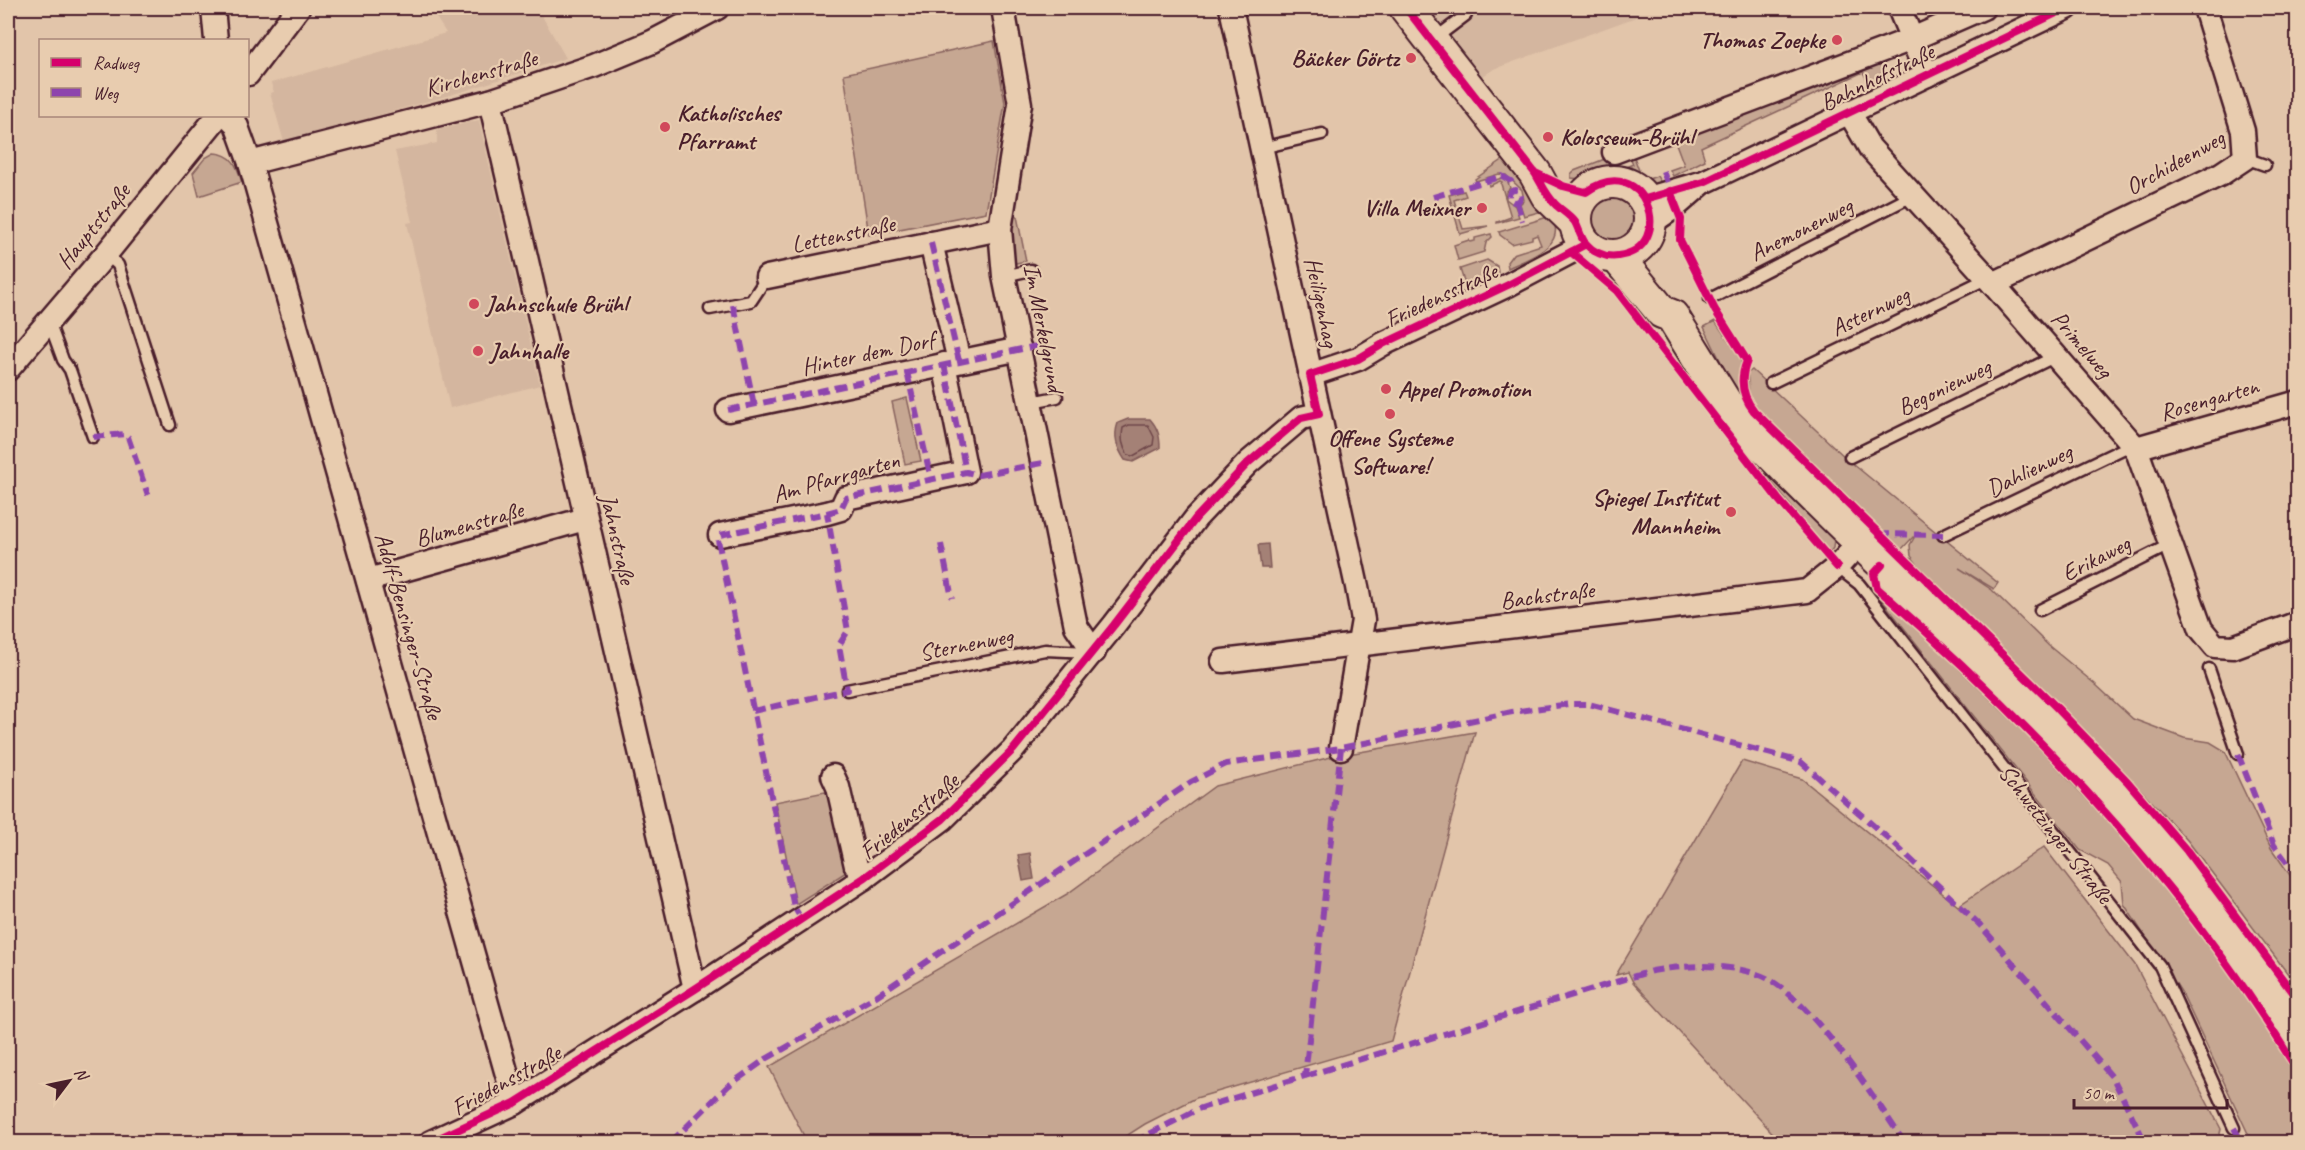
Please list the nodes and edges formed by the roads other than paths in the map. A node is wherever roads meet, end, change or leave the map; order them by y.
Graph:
1 (213, 8) edge
2 (298, 8) edge
3 (717, 8) edge
4 (1003, 8) edge
5 (1232, 8) edge
6 (1406, 8) edge
7 (1899, 8) edge
8 (1983, 8) edge
9 (2067, 8) edge
10 (2205, 8) edge
11 (1466, 15) dead end
12 (216, 39) edge
13 (1912, 39) junction
14 (1432, 41) junction
15 (249, 73) edge
16 (1927, 75) junction
17 (490, 101) junction
18 (1849, 112) junction
19 (217, 117) edge
20 (229, 117) edge
21 (1322, 134) dead end
22 (1261, 148) junction
23 (1614, 152) dead end
24 (250, 163) junction
25 (1535, 173) junction
26 (1587, 192) junction
27 (1912, 196) junction
28 (1646, 221) junction
29 (1000, 229) junction
30 (1581, 234) junction
31 (931, 243) junction
32 (106, 254) junction
33 (1616, 256) junction
34 (1031, 270) dead end
35 (1004, 276) junction
36 (766, 277) joint
37 (1990, 281) junction
38 (1710, 299) dead end
39 (710, 309) dead end
40 (1672, 316) junction
41 (49, 322) junction
42 (1020, 349) junction
43 (2056, 356) junction
44 (951, 363) junction
45 (8, 369) edge
46 (1310, 375) junction
47 (1771, 383) dead end
48 (1057, 397) dead end
49 (1031, 402) junction
50 (2298, 402) edge
51 (728, 410) dead end
52 (1319, 414) junction
53 (171, 425) dead end
54 (93, 437) dead end
55 (2135, 446) junction
56 (1850, 457) dead end
57 (585, 519) junction
58 (1944, 534) dead end
59 (720, 535) dead end
60 (1859, 543) junction
61 (2172, 544) junction
62 (1837, 567) junction
63 (368, 580) junction
64 (2040, 610) dead end
65 (2298, 623) edge
66 (1359, 644) junction
67 (1094, 652) junction
68 (1223, 661) dead end
69 (2209, 669) dead end
70 (847, 690) dead end
71 (1341, 748) dead end
72 (2238, 754) dead end
73 (833, 776) dead end
74 (864, 878) junction
75 (695, 989) junction
76 (2298, 1034) edge
77 (516, 1103) junction
78 (2234, 1128) dead end
79 (431, 1143) edge

1 - 12 street
2 - 15 street
3 - 17 street, Kirchenstraße
4 - 29 street, Im Merkelgrund
5 - 22 street, Heiligenhag
6 - 14 main road
7 - 13 street
8 - 13 street, Bahnhofstraße
9 - 16 street, Bahnhofstraße
10 - 37 street, Orchideenweg
11 - 14 lane
13 - 16 street
13 - 23 street, Bahnhofstraße
14 - 25 main road
16 - 18 street, Bahnhofstraße
17 - 24 street, Kirchenstraße
17 - 57 street, Jahnstraße
18 - 27 street, Primelweg
18 - 28 street, Bahnhofstraße
19 - 32 street, Hauptstraße
20 - 24 street, Adolf-Bensinger-Straße
21 - 22 lane
22 - 46 street, Heiligenhag
24 - 63 street, Adolf-Bensinger-Straße
25 - 26 main road
25 - 30 main road
26 - 28 main road
26 - 30 main road
27 - 37 street, Primelweg
27 - 38 lane, Anemonenweg
28 - 33 main road
28 - 40 main road
29 - 31 street, Lettenstraße
29 - 35 street, Im Merkelgrund
30 - 33 main road
30 - 46 street, Friedensstraße
31 - 36 street, Lettenstraße
31 - 44 street
32 - 41 street, Hauptstraße
32 - 53 lane
33 - 40 main road
34 - 35 lane
35 - 42 street, Im Merkelgrund
36 - 39 lane, Lettenstraße
37 - 43 street, Primelweg
37 - 47 lane, Asternweg
40 - 60 main road
41 - 45 street, Hauptstraße
41 - 54 lane
42 - 44 street, Hinter dem Dorf
42 - 49 street, Im Merkelgrund
43 - 55 street, Primelweg
43 - 56 lane, Begonienweg
44 - 51 street, Hinter dem Dorf
44 - 59 street, Am Pfarrgarten
46 - 52 street, Heiligenhag
48 - 49 lane
49 - 67 street, Im Merkelgrund
50 - 55 street, Rosengarten
52 - 66 street, Heiligenhag
52 - 67 street, Friedensstraße
55 - 58 lane, Dahlienweg
55 - 61 street, Primelweg
57 - 63 street, Blumenstraße
57 - 75 street, Jahnstraße
60 - 62 street, Bachstraße
60 - 76 main road
61 - 64 lane, Erikaweg
61 - 65 street, Primelweg
62 - 66 street, Bachstraße
62 - 78 lane, Schwetzinger Straße
63 - 77 street, Adolf-Bensinger-Straße
66 - 68 street, Bachstraße
66 - 71 street, Heiligenhag
67 - 70 lane, Sternenweg
67 - 74 street, Friedensstraße
69 - 72 lane
73 - 74 street
74 - 75 street, Friedensstraße
75 - 77 street, Friedensstraße
77 - 79 street, Friedensstraße

